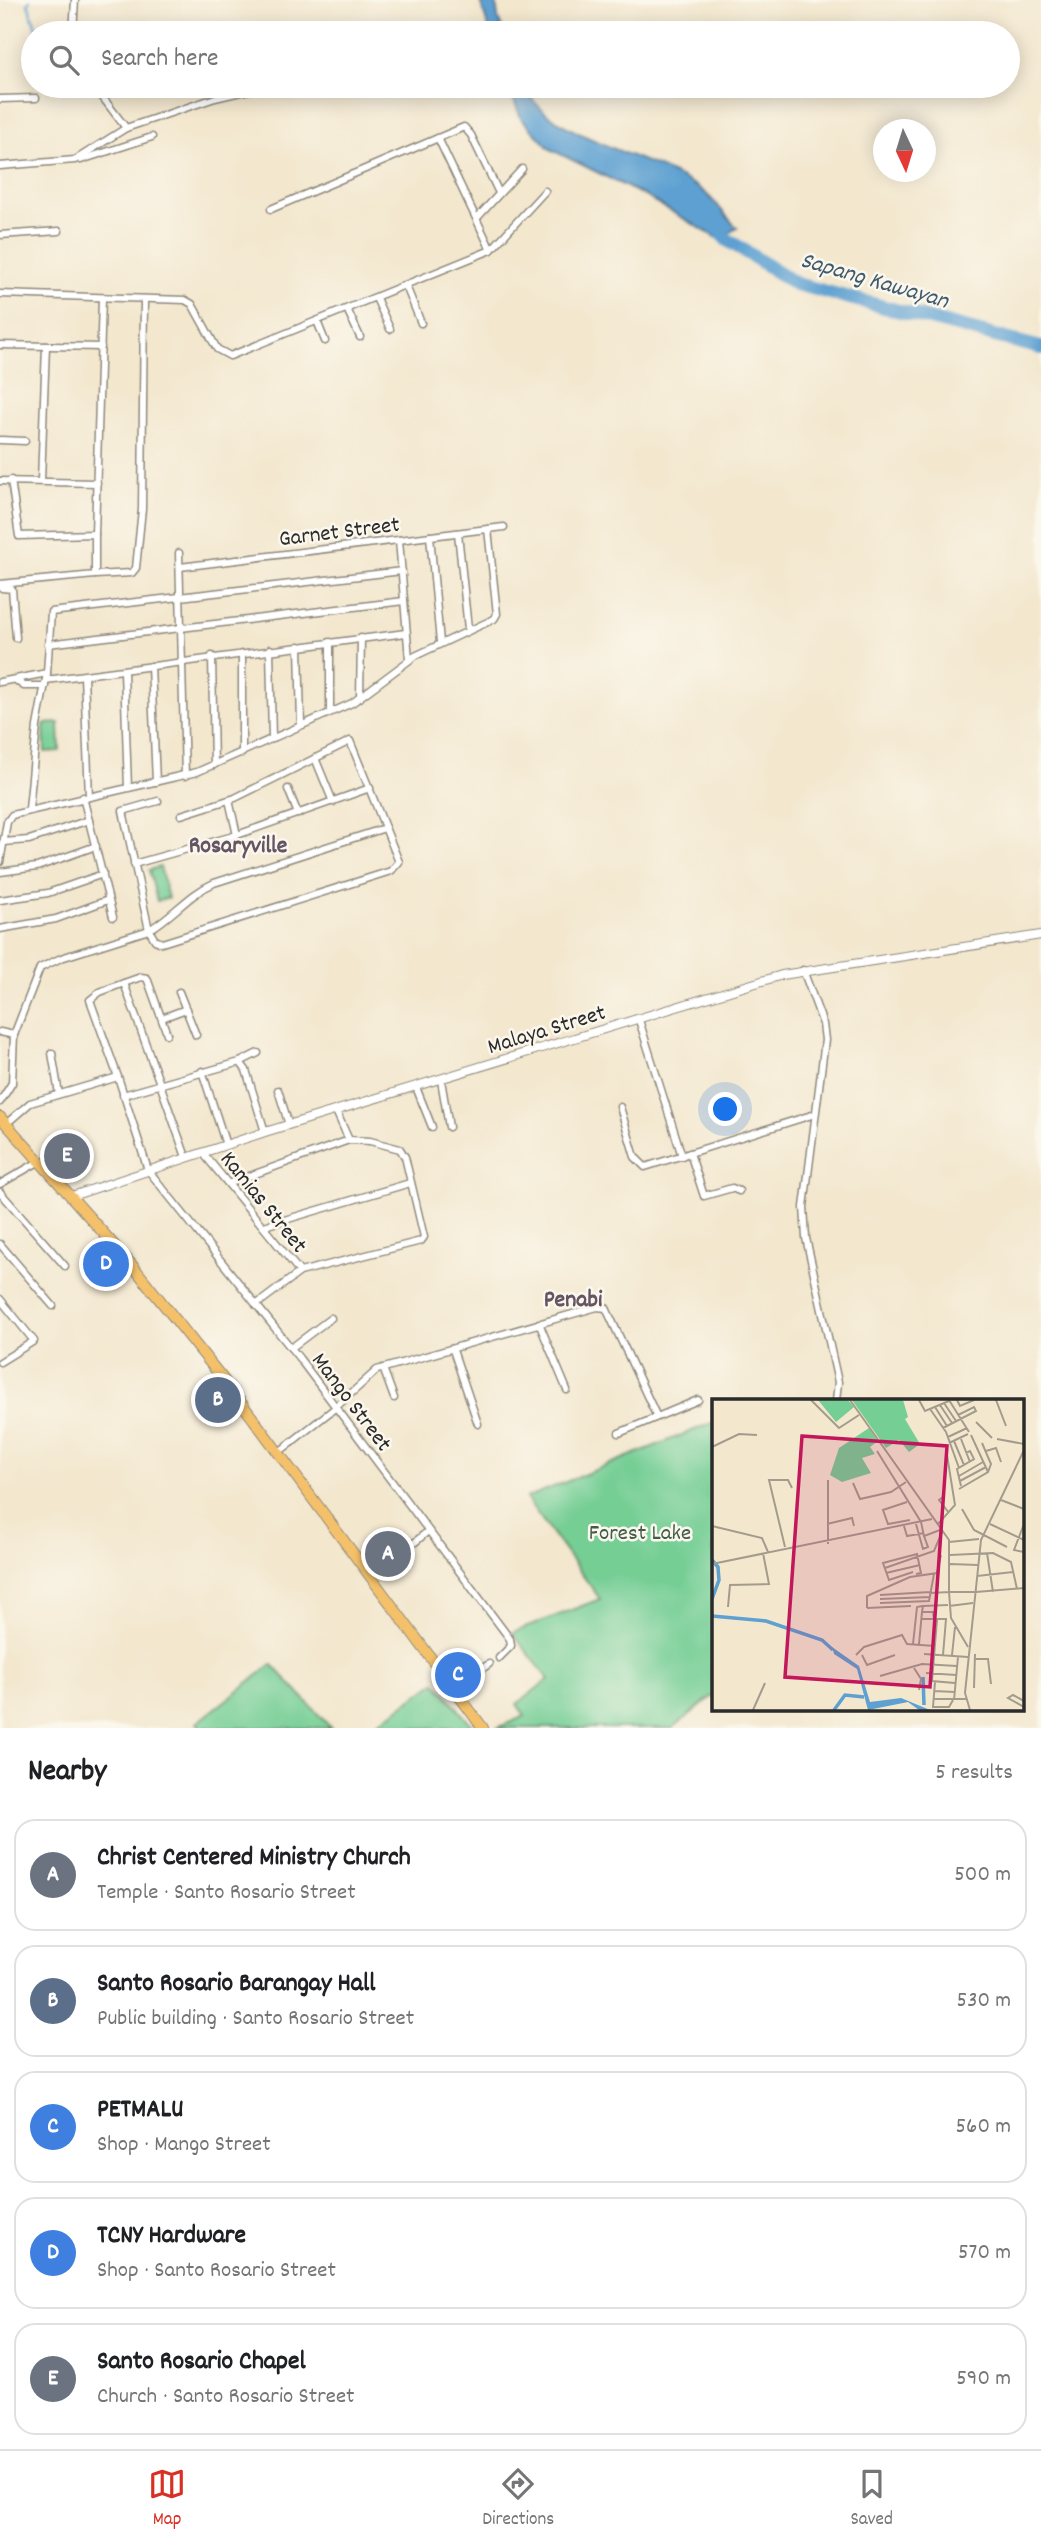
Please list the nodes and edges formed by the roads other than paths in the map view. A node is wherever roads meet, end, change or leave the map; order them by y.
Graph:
1 (75, 0) edge
2 (74, 21) edge
3 (36, 98) dead end
4 (102, 98) edge
5 (215, 98) edge
6 (0, 99) edge
7 (126, 128) junction
8 (152, 137) dead end
9 (438, 138) junction
10 (75, 160) junction
11 (0, 166) edge
12 (522, 169) dead end
13 (545, 191) dead end
14 (499, 193) junction
15 (271, 209) dead end
16 (477, 218) junction
17 (59, 231) dead end
18 (0, 235) edge
19 (491, 250) junction
20 (407, 286) junction
21 (0, 294) edge
22 (102, 298) junction
23 (376, 298) junction
24 (144, 299) junction
25 (347, 309) junction
26 (317, 321) junction
27 (421, 323) dead end
28 (390, 329) dead end
29 (360, 337) dead end
30 (325, 341) dead end
31 (0, 345) edge
32 (46, 346) junction
33 (101, 346) junction
34 (0, 440) edge
35 (25, 441) dead end
36 (11, 480) junction
37 (0, 481) edge
38 (41, 481) junction
39 (97, 483) junction
40 (503, 527) dead end
41 (488, 529) junction
42 (458, 533) junction
43 (95, 534) junction
44 (430, 536) junction
45 (399, 540) junction
46 (179, 552) dead end
47 (180, 567) junction
48 (402, 571) junction
49 (95, 575) junction
50 (0, 586) edge
51 (182, 598) junction
52 (404, 601) junction
53 (181, 627) junction
54 (468, 629) junction
55 (406, 633) junction
56 (16, 638) dead end
57 (361, 638) junction
58 (330, 642) junction
59 (440, 642) junction
60 (48, 644) junction
61 (299, 646) junction
62 (270, 649) junction
63 (243, 653) junction
64 (212, 656) junction
65 (409, 659) junction
66 (182, 661) junction
67 (151, 666) junction
68 (124, 671) junction
69 (84, 676) junction
70 (46, 679) junction
71 (16, 681) junction
72 (0, 682) edge
73 (360, 698) junction
74 (330, 711) junction
75 (301, 724) junction
76 (272, 739) junction
77 (242, 752) junction
78 (315, 758) junction
79 (214, 765) junction
80 (185, 776) junction
81 (156, 782) junction
82 (128, 788) junction
83 (370, 788) junction
84 (288, 789) dead end
85 (86, 796) junction
86 (229, 800) junction
87 (158, 801) dead end
88 (333, 802) junction
89 (29, 808) junction
90 (298, 814) junction
91 (181, 815) dead end
92 (89, 820) junction
93 (385, 828) junction
94 (237, 835) junction
95 (3, 842) junction
96 (96, 846) junction
97 (0, 862) edge
98 (134, 864) junction
99 (0, 872) edge
100 (103, 874) junction
101 (0, 900) edge
102 (108, 900) junction
103 (113, 917) dead end
104 (0, 929) edge
105 (149, 930) junction
106 (1041, 935) edge
107 (803, 970) junction
108 (124, 984) junction
109 (180, 992) dead end
110 (186, 1009) junction
111 (162, 1018) junction
112 (639, 1020) junction
113 (0, 1032) edge
114 (167, 1034) dead end
115 (14, 1035) junction
116 (196, 1035) dead end
117 (52, 1053) dead end
118 (258, 1053) dead end
119 (240, 1062) junction
120 (202, 1071) junction
121 (118, 1077) junction
122 (441, 1080) junction
123 (162, 1083) junction
124 (416, 1087) junction
125 (278, 1090) dead end
126 (59, 1094) junction
127 (123, 1095) junction
128 (0, 1102) edge
129 (620, 1107) dead end
130 (335, 1111) junction
131 (815, 1114) junction
132 (3, 1120) edge
133 (289, 1125) junction
134 (432, 1127) dead end
135 (449, 1127) dead end
136 (265, 1132) junction
137 (349, 1140) junction
138 (226, 1144) junction
139 (203, 1153) junction
140 (686, 1155) junction
141 (186, 1157) junction
142 (40, 1161) junction
143 (148, 1170) junction
144 (0, 1183) edge
145 (230, 1183) junction
146 (410, 1183) junction
147 (738, 1191) dead end
148 (0, 1192) edge
149 (72, 1196) junction
150 (264, 1226) junction
151 (0, 1244) edge
152 (65, 1266) dead end
153 (300, 1272) junction
154 (0, 1299) edge
155 (256, 1305) junction
156 (53, 1306) dead end
157 (331, 1318) dead end
158 (539, 1323) junction
159 (291, 1348) junction
160 (0, 1350) edge
161 (453, 1350) junction
162 (3, 1360) edge
163 (383, 1368) junction
164 (567, 1390) dead end
165 (394, 1398) dead end
166 (836, 1399) edge
167 (698, 1400) dead end
168 (335, 1408) junction
169 (656, 1415) junction
170 (478, 1424) dead end
171 (619, 1433) dead end
172 (279, 1452) junction
173 (428, 1531) junction
174 (366, 1571) junction
175 (499, 1658) dead end
176 (489, 1664) dead end
177 (453, 1689) junction
178 (483, 1728) edge

1 - 2 street
3 - 6 street
4 - 7 street
5 - 7 street
7 - 10 street
8 - 10 street
9 - 14 street
9 - 15 street
9 - 16 street
10 - 11 street
12 - 14 street
13 - 19 street
14 - 16 street
16 - 19 street
17 - 18 street
19 - 20 street
20 - 23 street
20 - 27 street
21 - 22 street
22 - 24 street
22 - 33 street
23 - 25 street
23 - 28 street
24 - 26 street
24 - 49 street
25 - 26 street
25 - 29 street
26 - 30 street
31 - 32 street
32 - 33 street
32 - 38 street
33 - 39 street
34 - 35 street
36 - 37 street
36 - 38 street
36 - 43 street
38 - 39 street
39 - 43 street
40 - 41 street, Garnet Street
41 - 42 street, Garnet Street
41 - 54 street
42 - 44 street, Garnet Street
42 - 54 street
43 - 49 street
44 - 45 street, Garnet Street
44 - 59 street
45 - 47 street, Garnet Street
45 - 48 street
46 - 47 street
47 - 51 street
48 - 51 street
48 - 52 street
49 - 50 street
50 - 56 street
51 - 53 street
51 - 60 street
52 - 53 street
52 - 55 street
53 - 60 street
53 - 66 street
54 - 59 street
55 - 57 street
55 - 65 street
57 - 58 street
57 - 73 street
58 - 61 street
58 - 74 street
59 - 65 street
60 - 70 street
61 - 62 street
61 - 75 street
62 - 63 street
62 - 76 street
63 - 64 street
63 - 77 street
64 - 66 street
64 - 79 street
65 - 73 street
66 - 67 street
66 - 80 street
67 - 68 street
67 - 81 street
68 - 69 street
68 - 82 street
69 - 70 street
69 - 85 street
70 - 71 street
70 - 71 street
70 - 89 street
71 - 72 street
73 - 74 street
74 - 75 street
75 - 76 street
76 - 77 street
77 - 79 street
78 - 83 street
78 - 86 street
78 - 88 street
79 - 80 street
80 - 81 street
81 - 82 street
82 - 85 street
83 - 88 street
83 - 93 street
84 - 90 street
85 - 89 street
85 - 92 street
86 - 91 street
86 - 94 street
87 - 98 street
88 - 90 street
89 - 95 street
90 - 94 street
92 - 95 street
92 - 96 street
93 - 105 street
93 - 105 street
94 - 98 street
95 - 97 street
96 - 99 street
96 - 100 street
98 - 105 street
100 - 101 street
100 - 102 street
102 - 103 street
102 - 104 street
105 - 115 street
106 - 107 street, Malaya Street
107 - 112 street, Malaya Street
107 - 131 street
108 - 111 street
108 - 121 street
108 - 123 street
109 - 110 street
110 - 111 street
110 - 116 street
111 - 114 street
112 - 122 street, Malaya Street
112 - 140 street
113 - 115 street
115 - 128 street
117 - 126 street
118 - 119 street
119 - 120 street
119 - 136 street
120 - 123 street
120 - 138 street
121 - 126 street
121 - 127 street
122 - 124 street, Malaya Street
122 - 135 street
123 - 127 street
123 - 141 street
124 - 130 street, Malaya Street
124 - 134 street
125 - 133 street
126 - 132 street
127 - 143 street
129 - 140 street
130 - 133 street, Malaya Street
130 - 137 street
131 - 140 street
131 - 166 street
132 - 142 main road
133 - 136 street, Malaya Street
136 - 138 street, Malaya Street
137 - 145 street
137 - 146 street
138 - 139 street, Malaya Street
139 - 141 street, Malaya Street
139 - 145 street, Kamias Street
140 - 147 street
141 - 143 street, Malaya Street
142 - 144 street
142 - 149 main road
143 - 149 street, Malaya Street
143 - 155 street, Mango Street
145 - 150 street, Kamias Street
146 - 150 street
146 - 153 street
148 - 152 street
149 - 172 main road
150 - 153 street, Kamias Street
151 - 156 street
153 - 155 street
154 - 162 street
155 - 159 street, Mango Street
157 - 159 street
158 - 161 street
158 - 164 street
158 - 169 street
159 - 168 street, Mango Street
160 - 162 street
161 - 163 street
161 - 170 street
163 - 165 street
163 - 168 street
167 - 169 street
168 - 172 street
168 - 173 street, Mango Street
169 - 171 street
172 - 174 main road
173 - 174 street
173 - 175 street, Mango Street
174 - 177 main road
176 - 177 street
177 - 178 main road

